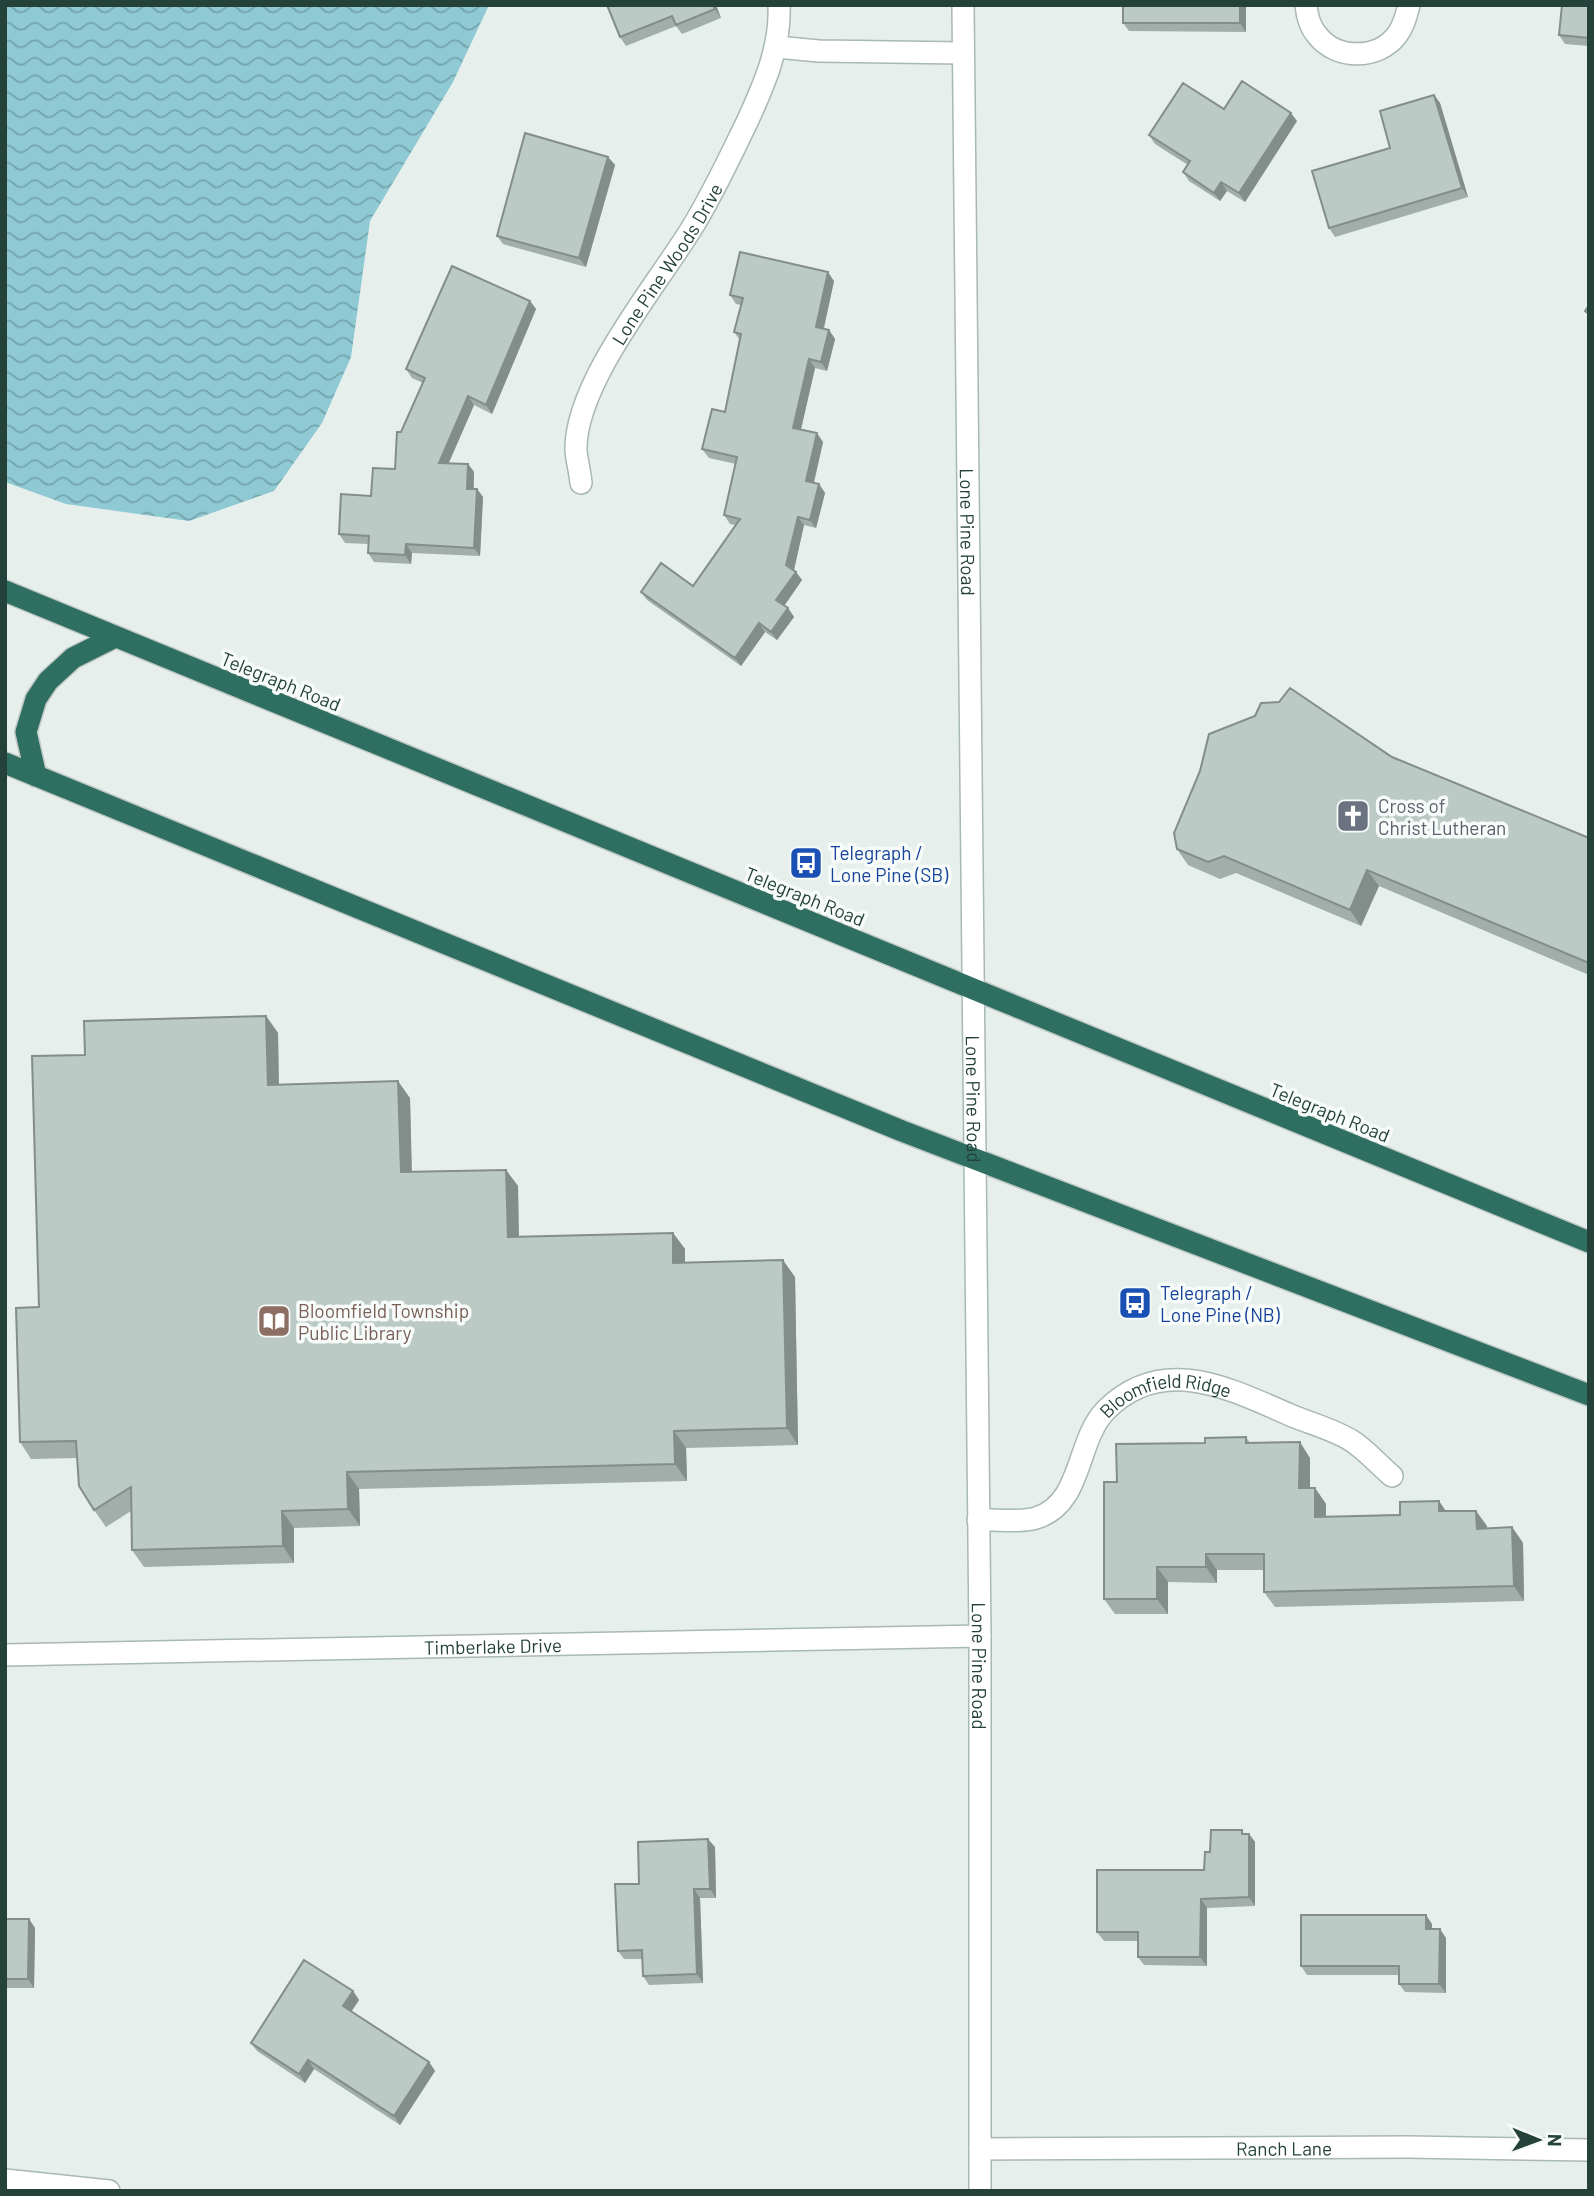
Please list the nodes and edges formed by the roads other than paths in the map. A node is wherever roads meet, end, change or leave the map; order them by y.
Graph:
1 (779, 5) edge
2 (963, 5) edge
3 (1306, 5) edge
4 (1409, 5) edge
5 (776, 47) junction
6 (963, 53) junction
7 (581, 483) dead end
8 (5, 591) edge
9 (115, 637) junction
10 (5, 763) edge
11 (36, 776) junction
12 (973, 989) junction
13 (975, 1159) junction
14 (1589, 1242) edge
15 (1589, 1395) edge
16 (1392, 1476) dead end
17 (978, 1520) junction
18 (979, 1636) junction
19 (5, 1655) edge
20 (980, 2148) junction
21 (1589, 2150) edge
22 (5, 2180) edge
23 (109, 2191) edge
24 (980, 2191) edge

1 - 5 street, Lone Pine Woods Drive
2 - 6 street, Lone Pine Road
3 - 4 street
5 - 6 street
5 - 7 street, Lone Pine Woods Drive
6 - 12 street, Lone Pine Road
8 - 9 highway, Telegraph Road
9 - 11 highway
9 - 12 highway, Telegraph Road
10 - 11 highway
11 - 13 highway
12 - 13 street, Lone Pine Road
12 - 14 highway, Telegraph Road
13 - 15 highway
13 - 17 street, Lone Pine Road
16 - 17 street, Bloomfield Ridge
17 - 18 street, Lone Pine Road
18 - 19 street, Timberlake Drive
18 - 20 street, Lone Pine Road
20 - 21 street, Ranch Lane
20 - 24 street, Lone Pine Road
22 - 23 street

